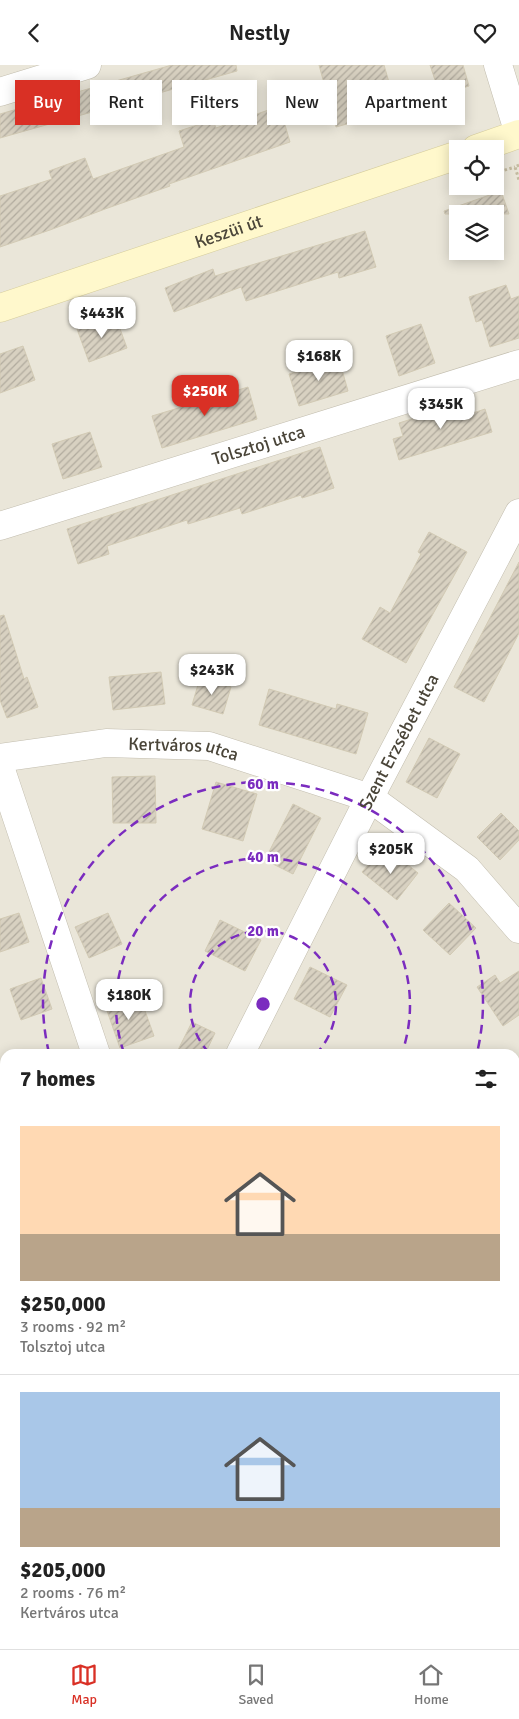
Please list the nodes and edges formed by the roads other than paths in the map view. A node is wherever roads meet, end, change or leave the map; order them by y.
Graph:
1 (87, 65) edge
2 (498, 65) edge
3 (11, 81) edge
4 (519, 134) edge
5 (502, 140) edge
6 (449, 158) edge
7 (0, 308) edge
8 (519, 364) edge
9 (519, 513) edge
10 (0, 526) edge
11 (0, 758) edge
12 (0, 767) edge
13 (370, 798) junction
14 (519, 929) edge
15 (94, 1049) edge
16 (243, 1049) edge

1 - 3 street
2 - 4 street
4 - 5 street
6 - 7 street, Keszüi út
8 - 10 street, Tolsztoj utca
9 - 13 street, Szent Erzsébet utca
11 - 13 street, Kertváros utca
12 - 15 street
13 - 14 street, Kertváros utca
13 - 16 street, Szent Erzsébet utca

